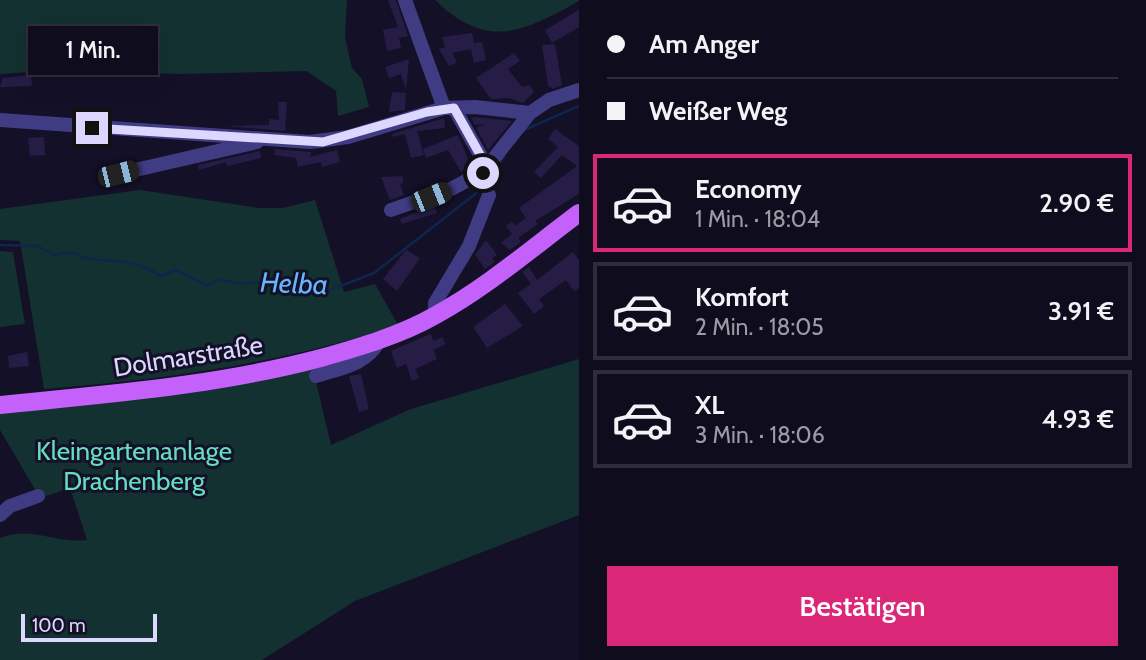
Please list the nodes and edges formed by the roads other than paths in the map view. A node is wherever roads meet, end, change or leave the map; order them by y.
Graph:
1 (405, 0) edge
2 (579, 90) edge
3 (449, 108) junction
4 (530, 113) junction
5 (0, 120) edge
6 (267, 138) junction
7 (488, 169) junction
8 (118, 174) dead end
9 (489, 195) dead end
10 (391, 210) dead end
11 (579, 213) edge
12 (435, 316) junction
13 (380, 340) junction
14 (316, 376) dead end
15 (0, 405) edge
16 (38, 496) dead end
17 (0, 515) edge

1 - 3 street
2 - 4 street
3 - 4 street
3 - 6 street
3 - 7 street
4 - 7 street
5 - 6 street
6 - 8 street
7 - 10 street
9 - 12 street
11 - 12 main road, Dolmarstraße
12 - 13 main road, Dolmarstraße
13 - 14 street, Dolmarstraße
13 - 15 main road, Dolmarstraße
16 - 17 street

